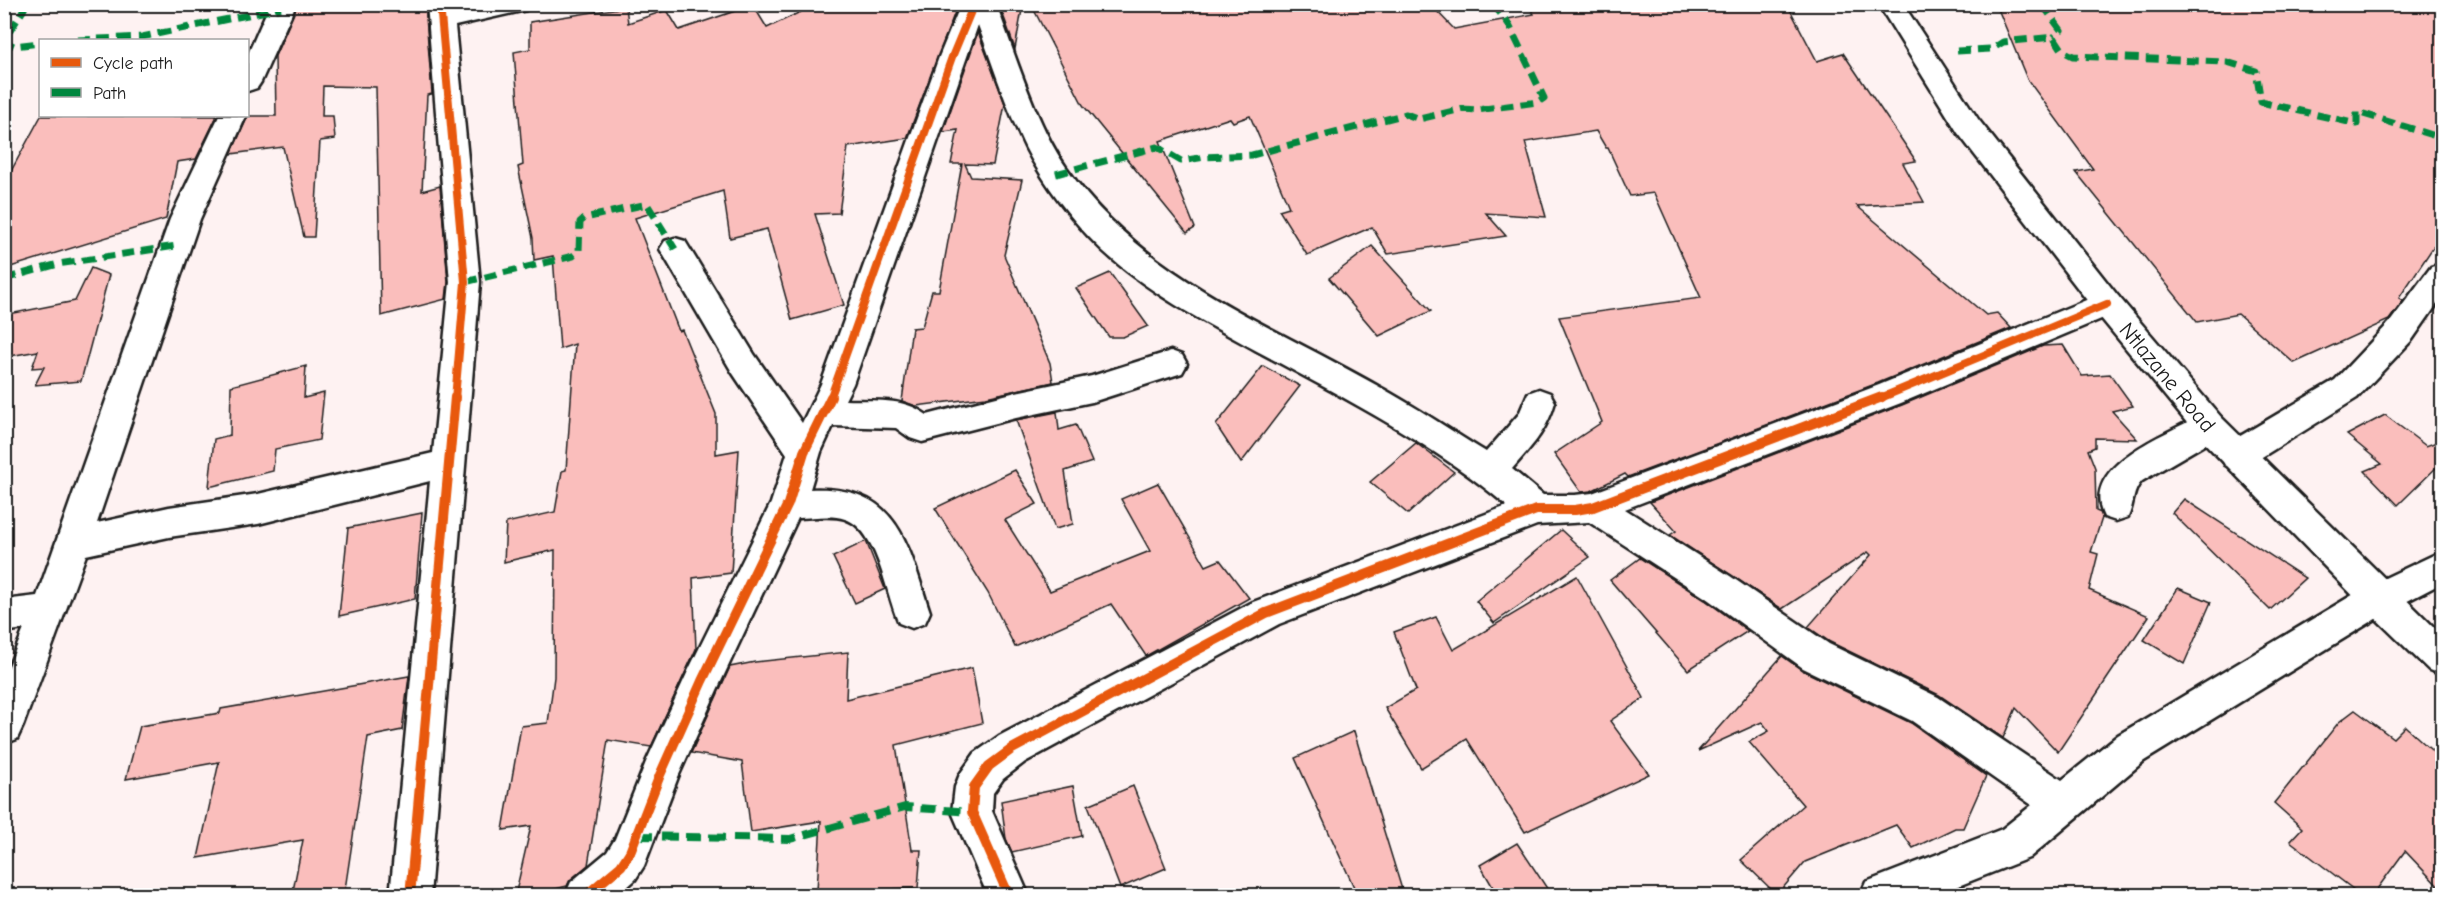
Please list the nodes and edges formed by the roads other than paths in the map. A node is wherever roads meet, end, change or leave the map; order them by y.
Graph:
1 (517, 4) edge
2 (974, 4) edge
3 (982, 4) edge
4 (1890, 4) edge
5 (289, 6) edge
6 (441, 13) edge
7 (249, 80) edge
8 (232, 117) edge
9 (675, 249) dead end
10 (2442, 275) edge
11 (2107, 304) junction
12 (1171, 364) dead end
13 (1539, 402) dead end
14 (823, 413) junction
15 (2209, 426) junction
16 (804, 452) junction
17 (2237, 455) junction
18 (449, 464) junction
19 (1490, 471) junction
20 (788, 504) junction
21 (1593, 507) junction
22 (2116, 507) dead end
23 (1536, 510) junction
24 (73, 543) junction
25 (2442, 566) edge
26 (2379, 598) junction
27 (50, 610) junction
28 (912, 612) dead end
29 (4, 616) edge
30 (2442, 658) edge
31 (4, 726) edge
32 (2064, 804) junction
33 (410, 896) edge
34 (585, 896) edge
35 (1009, 896) edge
36 (1880, 896) edge

1 - 6 street
2 - 14 street
3 - 19 street
4 - 11 street, Ntlazane Road
5 - 7 street
6 - 18 street
8 - 24 street
9 - 16 street
10 - 17 street
11 - 15 street, Ntlazane Road
11 - 21 street
12 - 14 street
13 - 19 street
14 - 16 street
15 - 17 street, Ntlazane Road
15 - 22 street
16 - 20 street
17 - 26 street, Ntlazane Road
18 - 24 street
18 - 33 street
19 - 23 street
20 - 28 street
20 - 34 street
21 - 23 street
21 - 32 street
23 - 35 street
24 - 27 street
25 - 26 street
26 - 30 street, Ntlazane Road
26 - 32 street
27 - 29 street
27 - 31 street
32 - 36 street

